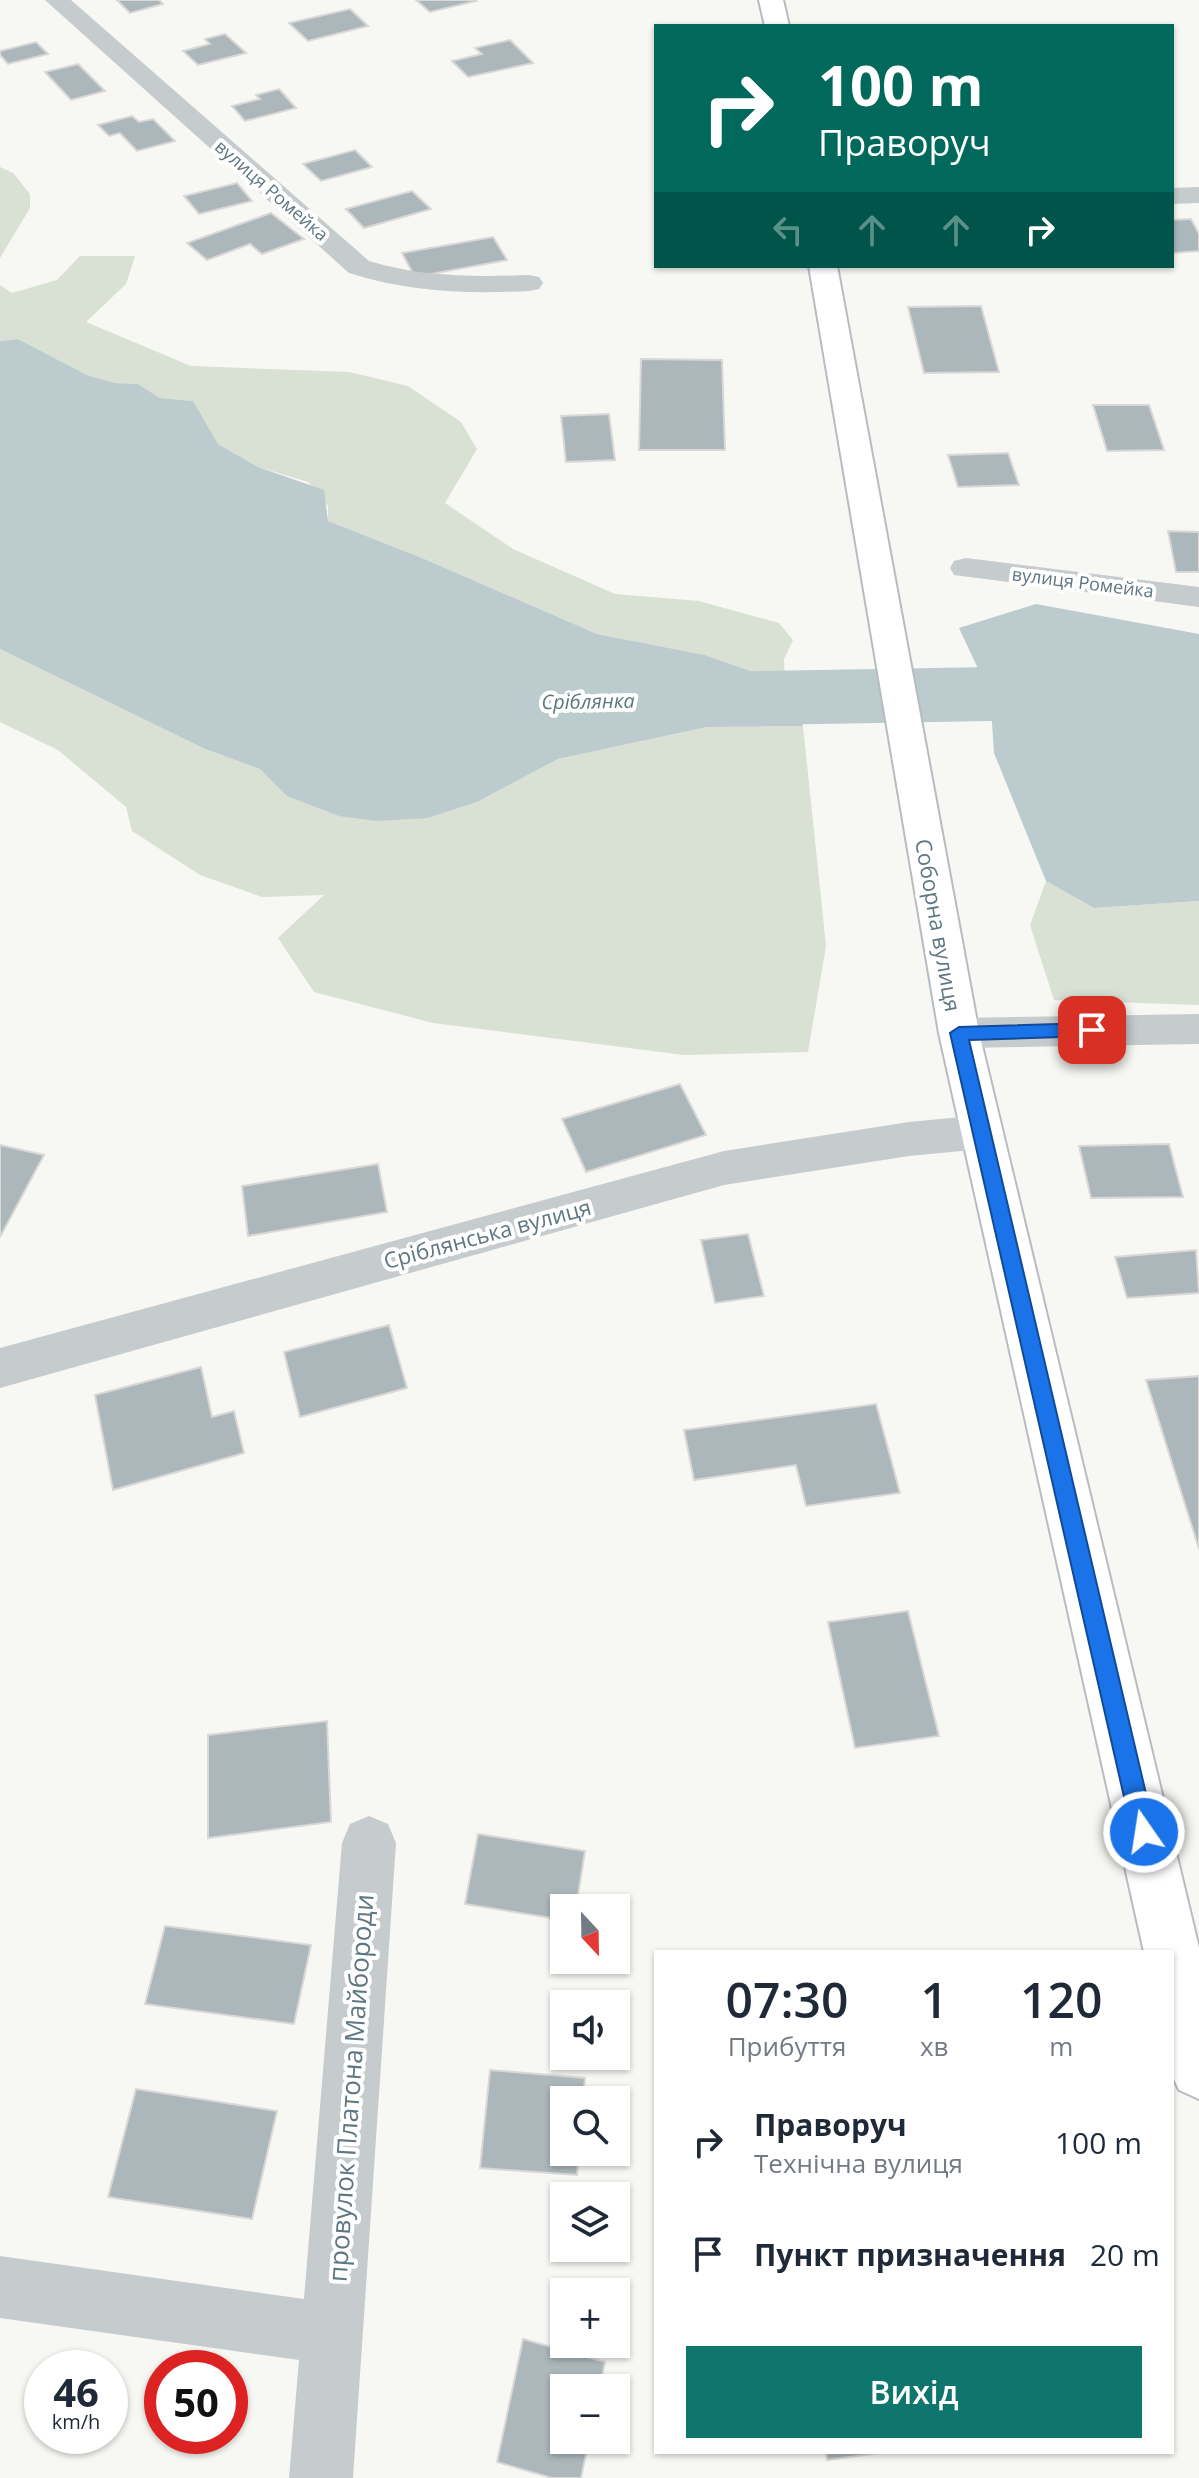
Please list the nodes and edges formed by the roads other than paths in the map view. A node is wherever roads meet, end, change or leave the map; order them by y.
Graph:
1 (57, 0) edge
2 (771, 0) edge
3 (777, 24) edge
4 (1199, 195) edge
5 (1174, 196) edge
6 (823, 268) edge
7 (529, 283) dead end
8 (966, 568) dead end
9 (1199, 597) edge
10 (1199, 1029) edge
11 (959, 1033) junction
12 (982, 1132) junction
13 (0, 1368) edge
14 (369, 1843) dead end
15 (1171, 1950) edge
16 (1174, 1962) edge
17 (1199, 2070) edge
18 (0, 2287) edge
19 (332, 2334) junction
20 (321, 2478) edge

1 - 7 street, вулиця Ромейка
2 - 3 main road
4 - 5 street
6 - 11 main road, Соборна вулиця
8 - 9 street, вулиця Ромейка
10 - 11 street
11 - 12 main road, Соборна вулиця
12 - 13 street, Сріблянська вулиця
12 - 15 main road, Соборна вулиця
14 - 19 street, провулок Платона Майбороди
16 - 17 main road, Соборна вулиця
18 - 19 street
19 - 20 street, провулок Платона Майбороди

